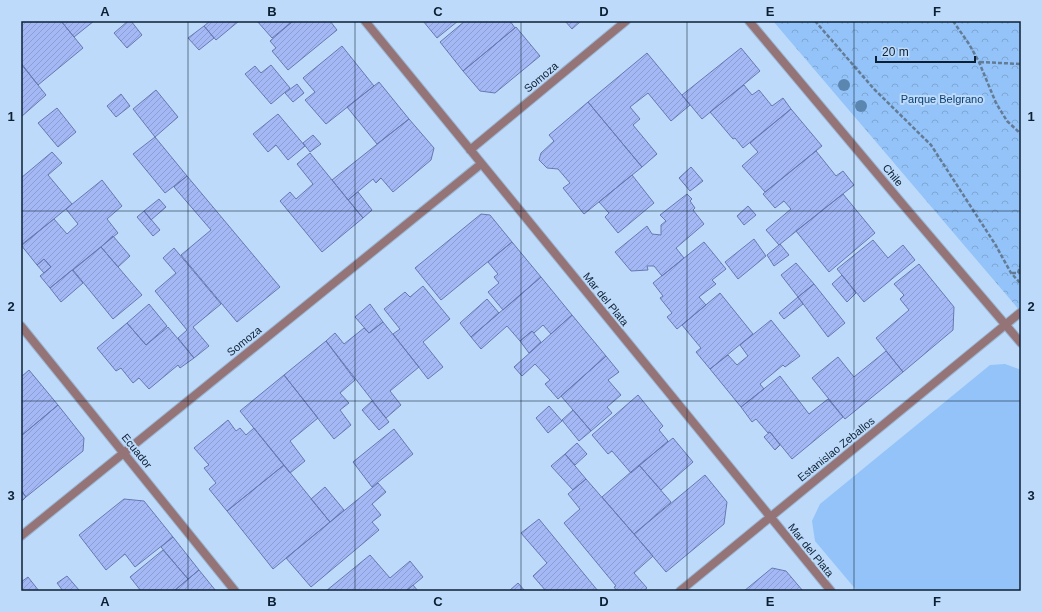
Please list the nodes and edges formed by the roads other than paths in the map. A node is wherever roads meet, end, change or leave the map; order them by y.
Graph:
1 (365, 21) edge
2 (626, 21) edge
3 (749, 21) edge
4 (470, 150) junction
5 (481, 164) junction
6 (1021, 312) edge
7 (1006, 325) junction
8 (21, 326) edge
9 (1021, 343) edge
10 (124, 452) junction
11 (770, 517) junction
12 (21, 536) edge
13 (235, 591) edge
14 (680, 591) edge
15 (831, 591) edge

1 - 4 street, Mar del Plata
2 - 4 street, Somoza
3 - 7 street, Chile
4 - 5 street, Mar del Plata
5 - 10 street, Somoza
5 - 11 street, Mar del Plata
6 - 7 street, Estanislao Zeballos
7 - 9 street, Chile
7 - 11 street, Estanislao Zeballos
8 - 10 street, Ecuador
10 - 12 street, Somoza
10 - 13 street, Ecuador
11 - 14 street, Estanislao Zeballos
11 - 15 street, Mar del Plata

